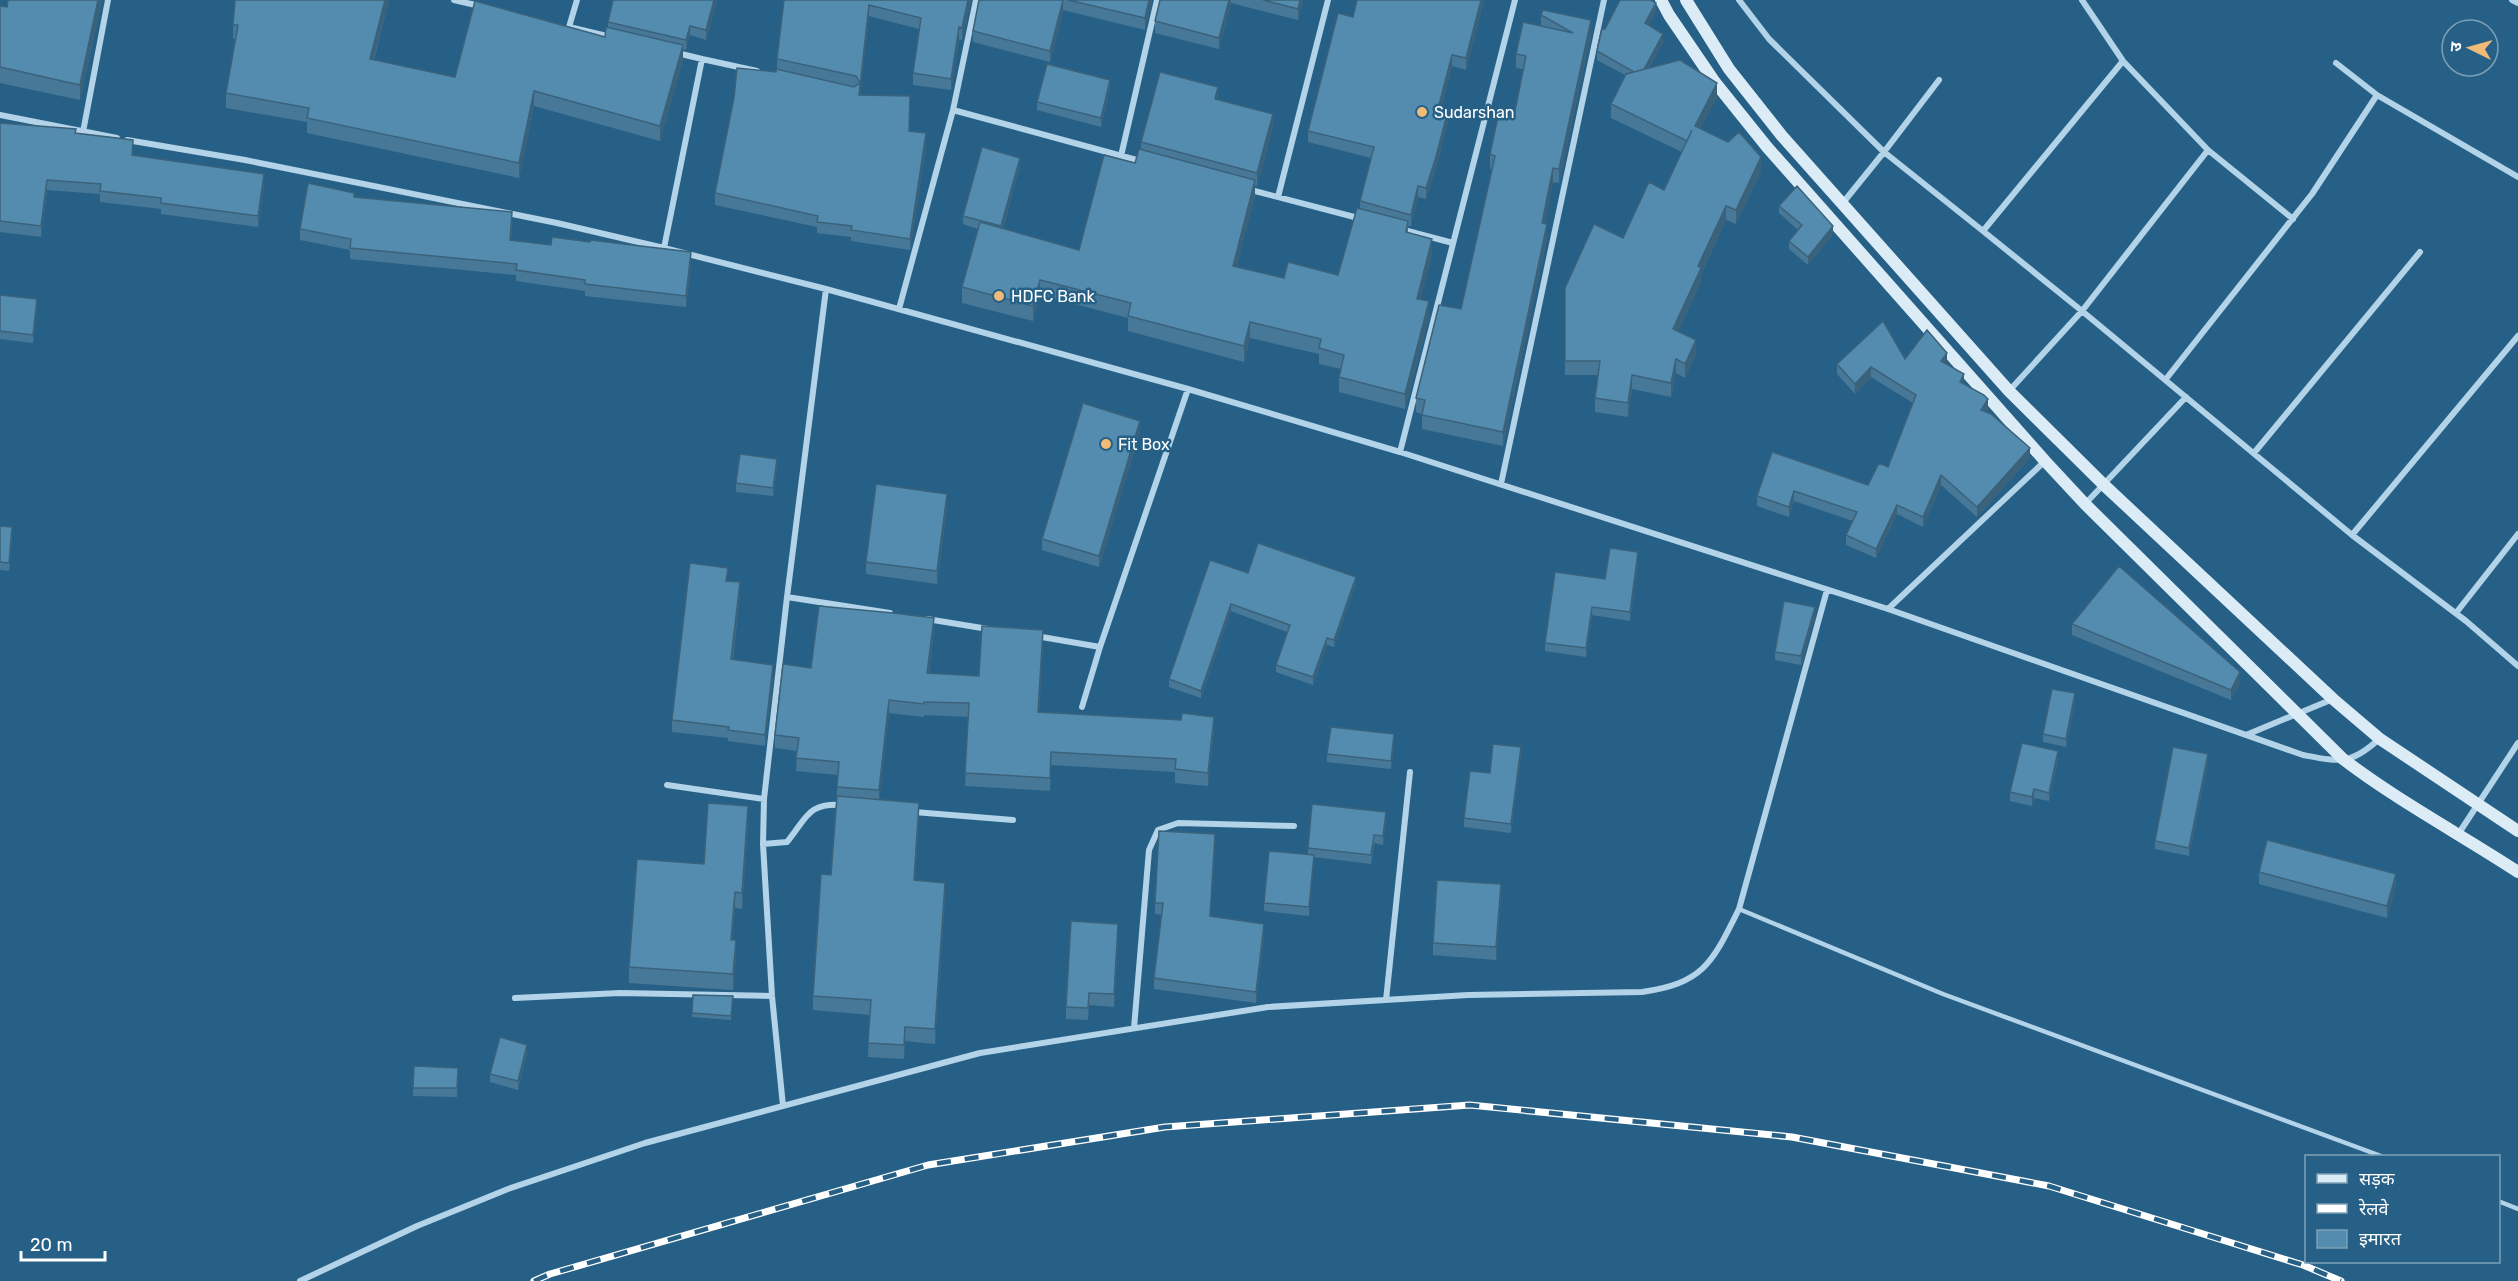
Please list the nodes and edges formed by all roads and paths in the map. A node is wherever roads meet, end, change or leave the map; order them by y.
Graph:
1 (108, 0) edge
2 (454, 0) edge
3 (577, 0) edge
4 (976, 0) edge
5 (1157, 0) edge
6 (1328, 0) edge
7 (1515, 0) edge
8 (1604, 0) edge
9 (1662, 0) edge
10 (1686, 0) edge
11 (1739, 0) edge
12 (2082, 0) edge
13 (2512, 0) edge
14 (2518, 3) edge
15 (489, 8) edge
16 (558, 24) edge
17 (569, 27) junction
18 (614, 38) edge
19 (669, 51) edge
20 (702, 59) junction
21 (2123, 61) junction
22 (2336, 63) dead end
23 (767, 73) edge
24 (1939, 80) dead end
25 (2377, 95) junction
26 (953, 111) junction
27 (0, 115) edge
28 (83, 132) junction
29 (2208, 150) junction
30 (1884, 152) junction
31 (1121, 156) junction
32 (1154, 165) edge
33 (2518, 177) edge
34 (1245, 188) edge
35 (1278, 197) junction
36 (1842, 204) junction
37 (2293, 219) junction
38 (1365, 220) edge
39 (1387, 226) edge
40 (1983, 231) junction
41 (1453, 243) junction
42 (664, 248) junction
43 (2420, 252) dead end
44 (826, 289) junction
45 (899, 309) junction
46 (2082, 311) junction
47 (2518, 336) edge
48 (2166, 379) junction
49 (1188, 389) junction
50 (2009, 392) junction
51 (2186, 397) junction
52 (1401, 452) junction
53 (2254, 453) junction
54 (2045, 461) junction
55 (1501, 484) junction
56 (2104, 485) junction
57 (2085, 504) junction
58 (2518, 534) edge
59 (2352, 535) junction
60 (1827, 590) junction
61 (787, 597) junction
62 (1888, 609) junction
63 (2456, 613) junction
64 (903, 615) edge
65 (914, 617) edge
66 (996, 630) edge
67 (1030, 636) edge
68 (1100, 647) junction
69 (2518, 666) edge
70 (2333, 699) junction
71 (1082, 707) dead end
72 (2296, 715) junction
73 (2246, 736) junction
74 (2380, 739) junction
75 (2518, 743) edge
76 (2343, 759) junction
77 (1410, 772) dead end
78 (667, 785) dead end
79 (764, 799) junction
80 (2476, 803) junction
81 (850, 806) edge
82 (908, 811) edge
83 (1013, 820) dead end
84 (1294, 826) dead end
85 (2518, 831) edge
86 (2459, 833) junction
87 (763, 844) junction
88 (2518, 872) edge
89 (1739, 909) junction
90 (772, 996) junction
91 (515, 998) dead end
92 (1386, 1000) junction
93 (1134, 1028) junction
94 (783, 1106) junction
95 (2378, 1155) edge
96 (2500, 1202) edge
97 (2518, 1209) edge
98 (300, 1281) edge

1 - 28 street
2 - 15 street
3 - 17 street
4 - 26 street
5 - 31 street
6 - 35 street
7 - 41 street
8 - 55 street
9 - 54 main road
10 - 36 main road
11 - 30 street
12 - 21 street
13 - 14 street
16 - 17 street
17 - 18 street
19 - 20 street
20 - 23 street
20 - 42 street
21 - 29 street
21 - 40 street
22 - 25 street
24 - 30 street
25 - 33 street
25 - 37 street
26 - 31 street
26 - 45 street
27 - 28 street
28 - 42 street
29 - 37 street
29 - 46 street
30 - 36 street
30 - 40 street
31 - 32 street
34 - 35 street
35 - 38 street
36 - 50 main road
37 - 48 street
39 - 41 street
40 - 46 street
41 - 52 street
42 - 44 street
43 - 53 street
44 - 45 street
44 - 61 street
45 - 49 street
46 - 48 street
46 - 50 street
47 - 59 street
48 - 51 street
49 - 52 street
49 - 68 street
50 - 56 main road
51 - 53 street
51 - 56 street
52 - 55 street
53 - 59 street
54 - 57 main road
54 - 62 street
55 - 60 street
56 - 57 street
56 - 70 main road
57 - 72 main road
58 - 63 street
59 - 63 street
60 - 62 street
60 - 89 street
61 - 64 street
61 - 79 street
62 - 73 street
63 - 69 street
65 - 66 street
67 - 68 street
68 - 71 street
70 - 72 street
70 - 74 main road
72 - 73 street
72 - 76 main road
73 - 76 street
74 - 76 street
74 - 80 main road
75 - 80 street
76 - 86 main road
77 - 92 street
78 - 79 street
79 - 87 street
80 - 85 main road
80 - 86 street
81 - 87 street
82 - 83 street
84 - 93 street
86 - 88 main road
87 - 90 street
89 - 92 street
89 - 95 lane
90 - 91 street
90 - 94 street
92 - 93 street
93 - 94 street
94 - 98 street
96 - 97 lane

